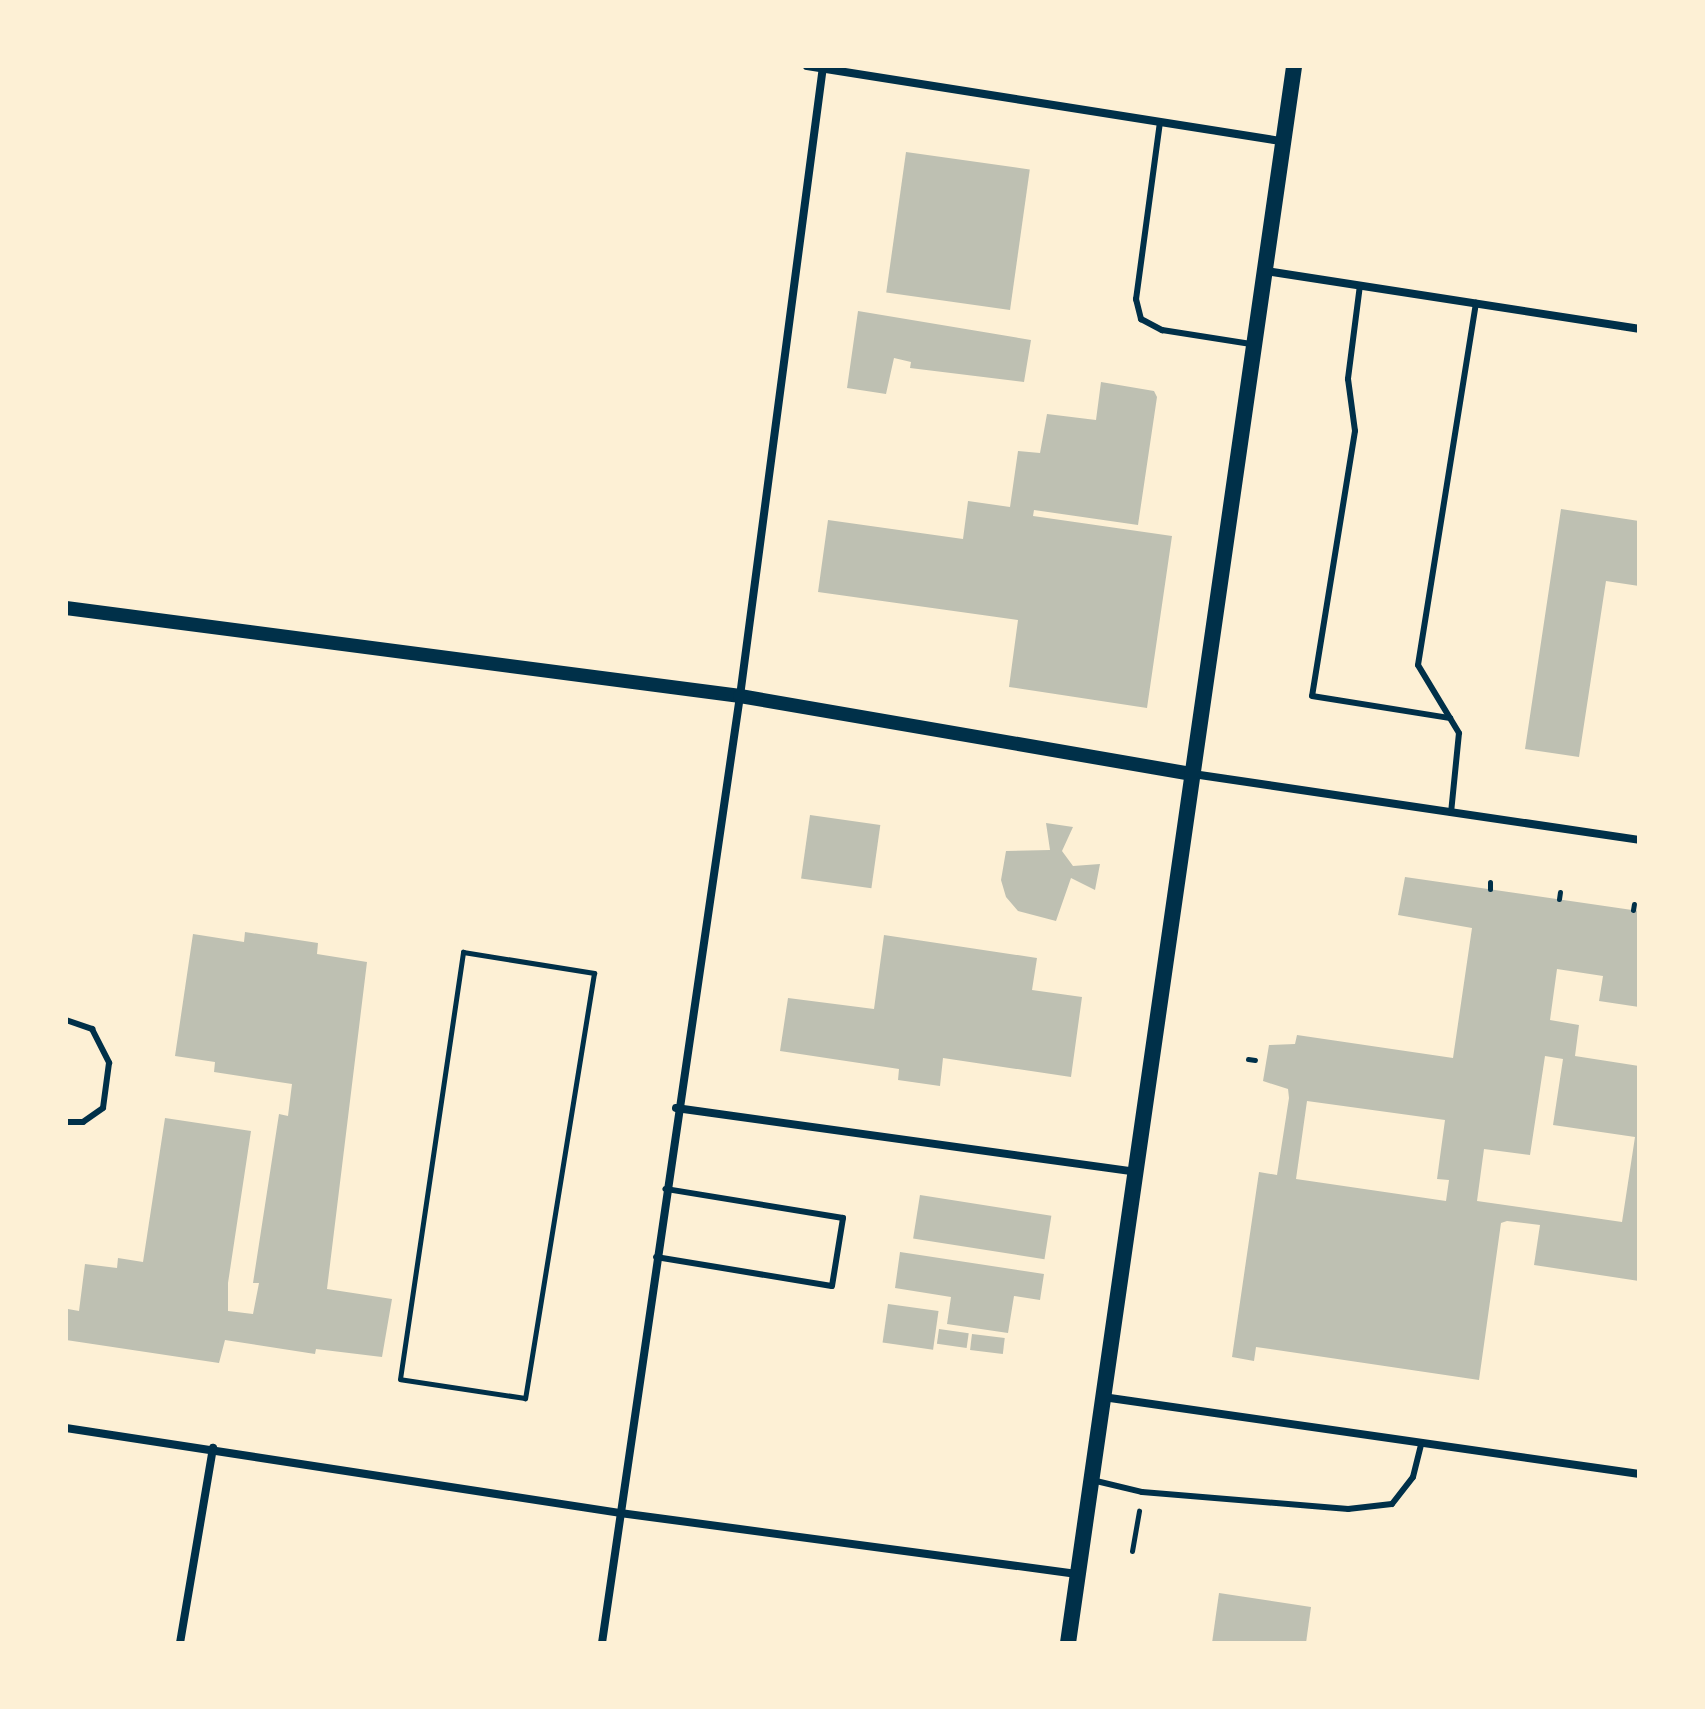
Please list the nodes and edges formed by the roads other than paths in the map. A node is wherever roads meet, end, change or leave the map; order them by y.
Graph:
1 (807, 66) edge
2 (1294, 66) edge
3 (823, 67) edge
4 (1160, 122) junction
5 (1284, 141) junction
6 (1266, 271) junction
7 (1360, 285) junction
8 (1476, 303) junction
9 (1639, 329) edge
10 (1255, 345) junction
11 (66, 608) edge
12 (740, 696) junction
13 (1450, 718) junction
14 (1192, 774) junction
15 (1451, 813) junction
16 (1639, 840) edge
17 (66, 1020) edge
18 (676, 1108) junction
19 (66, 1122) edge
20 (1135, 1172) junction
21 (665, 1189) junction
22 (656, 1257) junction
23 (1103, 1397) junction
24 (66, 1428) edge
25 (1422, 1442) junction
26 (213, 1448) junction
27 (1639, 1474) edge
28 (1091, 1480) junction
29 (620, 1513) junction
30 (1077, 1574) junction
31 (180, 1643) edge
32 (602, 1643) edge
33 (1068, 1643) edge

1 - 3 street
2 - 5 main road
3 - 4 street
3 - 12 street
4 - 5 street
4 - 10 lane
5 - 6 main road
6 - 7 street
6 - 10 main road
7 - 8 street
7 - 13 lane
8 - 9 street
8 - 13 lane
10 - 14 main road
11 - 12 street
12 - 14 street
12 - 18 street
13 - 15 lane
14 - 15 street
14 - 20 main road
15 - 16 street
17 - 19 lane
18 - 20 street
18 - 21 street
20 - 23 main road
21 - 22 street
21 - 22 lane
22 - 29 street
23 - 25 street
23 - 28 main road
24 - 26 street
25 - 27 street
25 - 28 lane
26 - 29 street
26 - 31 street
28 - 30 main road
29 - 30 street
29 - 32 street
30 - 33 main road

